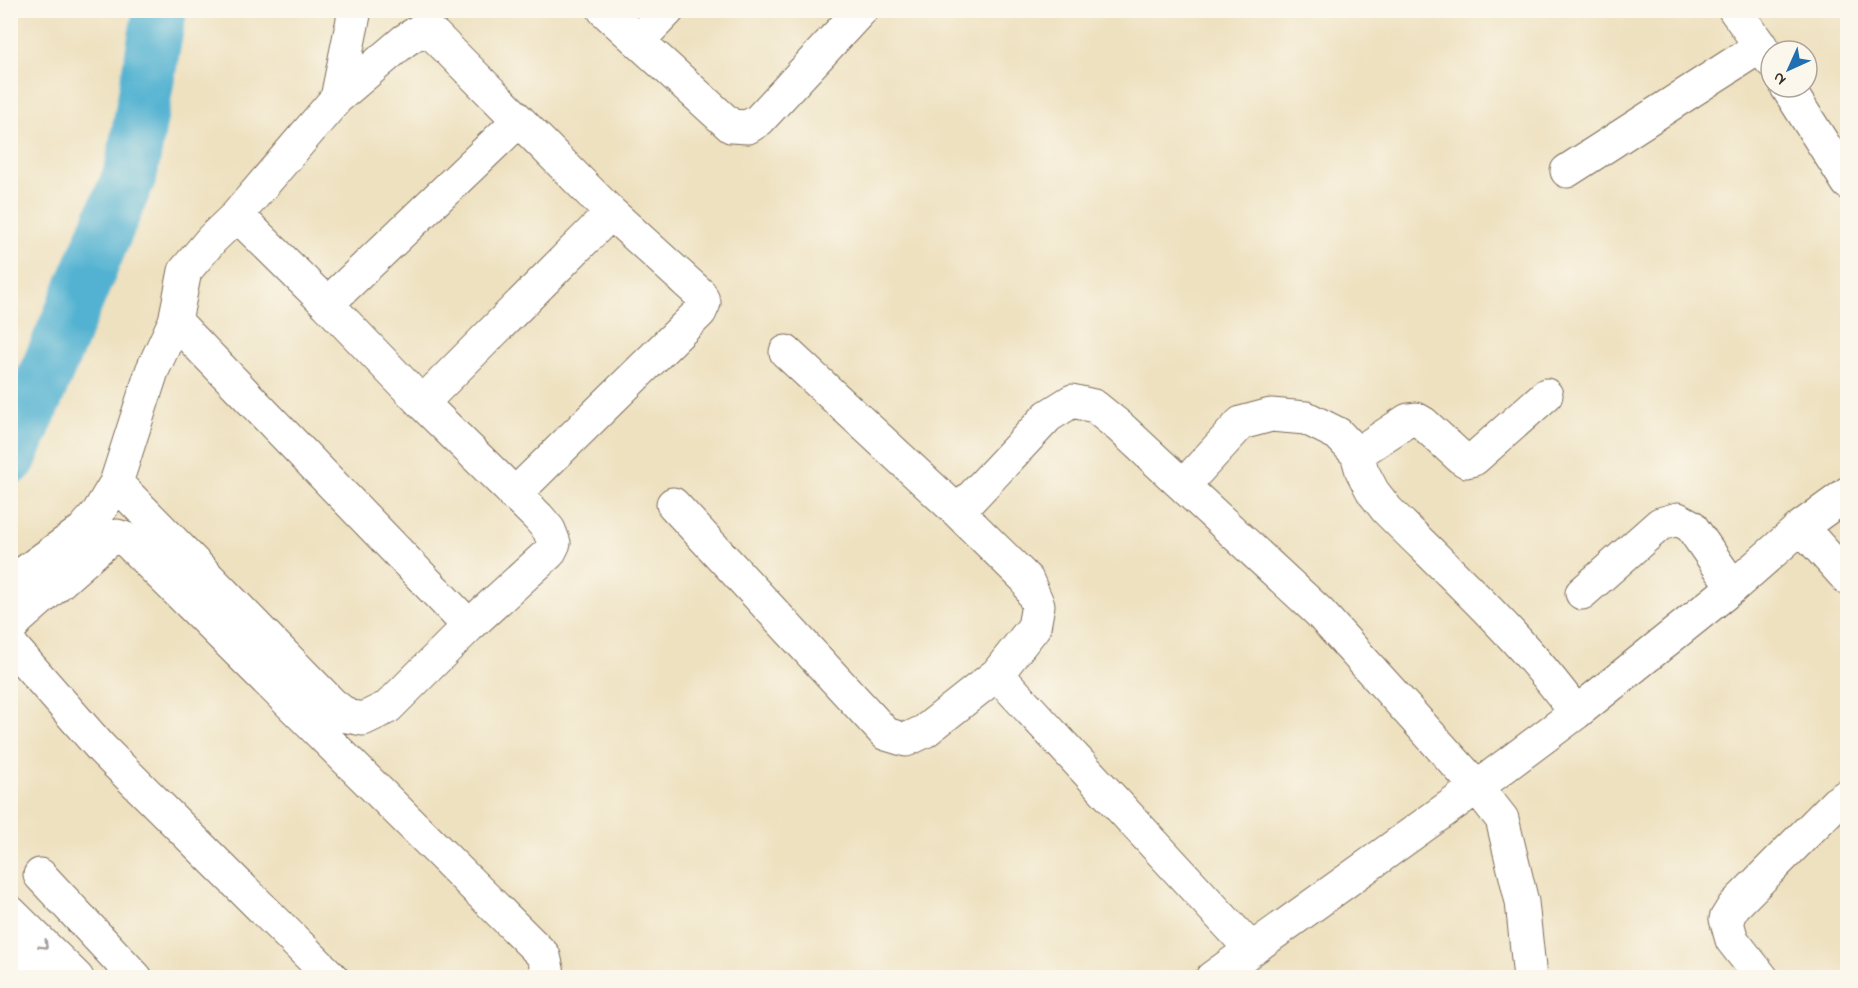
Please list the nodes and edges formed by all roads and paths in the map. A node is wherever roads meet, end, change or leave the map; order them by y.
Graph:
1 (355, 10) edge
2 (604, 10) edge
3 (668, 10) edge
4 (861, 10) edge
5 (1753, 30) edge
6 (638, 40) junction
7 (337, 98) junction
8 (1795, 99) edge
9 (518, 121) junction
10 (1567, 171) dead end
11 (1848, 183) edge
12 (611, 213) junction
13 (237, 215) junction
14 (327, 303) junction
15 (175, 321) junction
16 (786, 351) dead end
17 (1546, 395) dead end
18 (422, 403) junction
19 (1357, 454) junction
20 (116, 483) junction
21 (1184, 485) junction
22 (1848, 494) edge
23 (514, 495) junction
24 (673, 504) dead end
25 (958, 512) junction
26 (1801, 527) junction
27 (1848, 579) edge
28 (10, 583) edge
29 (1733, 587) junction
30 (1582, 593) dead end
31 (469, 626) junction
32 (10, 629) edge
33 (10, 644) edge
34 (997, 674) junction
35 (1576, 713) junction
36 (1477, 787) junction
37 (1844, 805) edge
38 (40, 875) dead end
39 (10, 912) edge
40 (1251, 949) junction
41 (10, 950) edge
42 (38, 978) edge
43 (77, 978) edge
44 (136, 978) edge
45 (332, 978) edge
46 (549, 978) edge
47 (1212, 978) edge
48 (1530, 978) edge
49 (1762, 978) edge

1 - 7 street
2 - 6 street
3 - 6 street
4 - 6 street
5 - 10 street
7 - 9 street
7 - 13 street
8 - 11 street
9 - 12 street
9 - 14 street
12 - 18 street
12 - 23 street
13 - 14 street
13 - 15 street
14 - 18 street
15 - 20 street
15 - 31 street
16 - 25 street
17 - 19 street
18 - 23 street
19 - 21 street
19 - 35 street
20 - 28 street
20 - 31 street
21 - 25 street
21 - 36 street
22 - 26 street
23 - 31 street
24 - 34 street
25 - 34 street
26 - 27 street
26 - 29 street
29 - 30 street
29 - 35 street
32 - 46 street
33 - 45 street
34 - 40 street
35 - 36 street
36 - 40 street
36 - 48 street
37 - 49 street
38 - 44 street
39 -> 43 street
40 - 47 street
41 - 42 street

